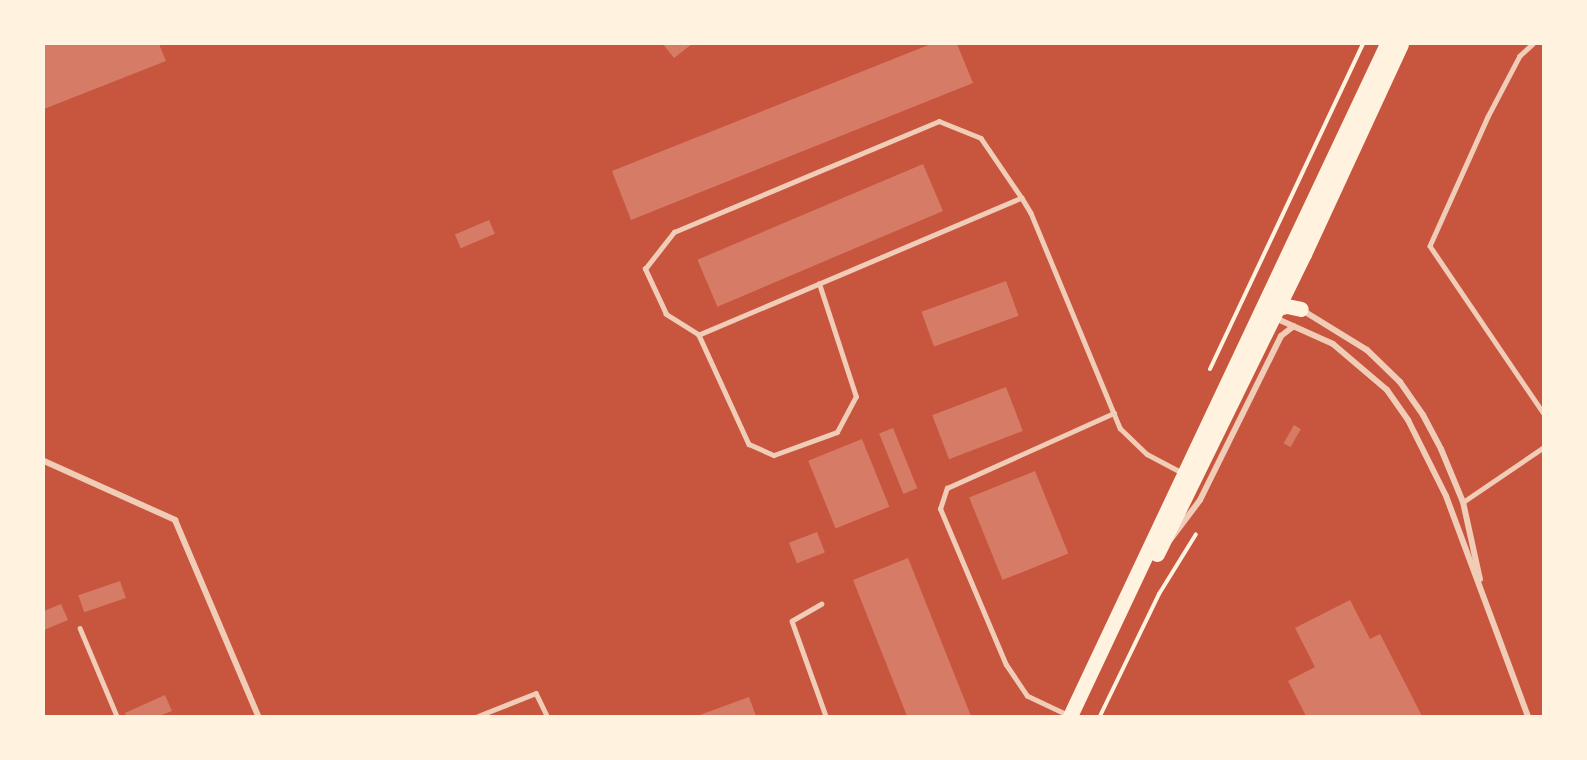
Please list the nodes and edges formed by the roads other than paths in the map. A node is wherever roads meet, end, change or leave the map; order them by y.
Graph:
1 (1387, 44) edge
2 (1401, 44) edge
3 (1533, 44) edge
4 (1353, 112) junction
5 (1022, 198) junction
6 (819, 284) junction
7 (1288, 286) junction
8 (1301, 309) junction
9 (1273, 312) junction
10 (1253, 323) junction
11 (1294, 326) junction
12 (699, 335) junction
13 (1114, 413) junction
14 (1544, 414) edge
15 (1544, 447) edge
16 (44, 461) edge
17 (1183, 474) junction
18 (1463, 502) junction
19 (1156, 556) junction
20 (1484, 598) junction
21 (822, 604) dead end
22 (80, 628) dead end
23 (1098, 662) junction
24 (1070, 716) edge
25 (117, 717) edge
26 (258, 717) edge
27 (478, 717) edge
28 (547, 717) edge
29 (826, 717) edge
30 (1528, 717) edge

1 - 4 main road
2 - 7 main road
3 - 14 lane
4 - 9 street
4 - 10 main road
5 - 6 lane
5 - 12 lane
5 - 13 lane
6 - 12 lane
6 - 12 lane
7 - 8 main road
7 - 9 main road
8 - 9 main road
8 - 18 street
9 - 10 main road
9 - 11 street
9 - 19 main road
10 - 17 main road
11 - 19 street
11 - 20 street
13 - 17 lane
13 - 24 lane
15 - 18 lane
16 - 26 street
17 - 23 main road
18 - 20 street
19 - 23 main road
20 - 30 street
21 - 29 lane
22 - 25 lane
23 - 24 main road
27 - 28 lane

